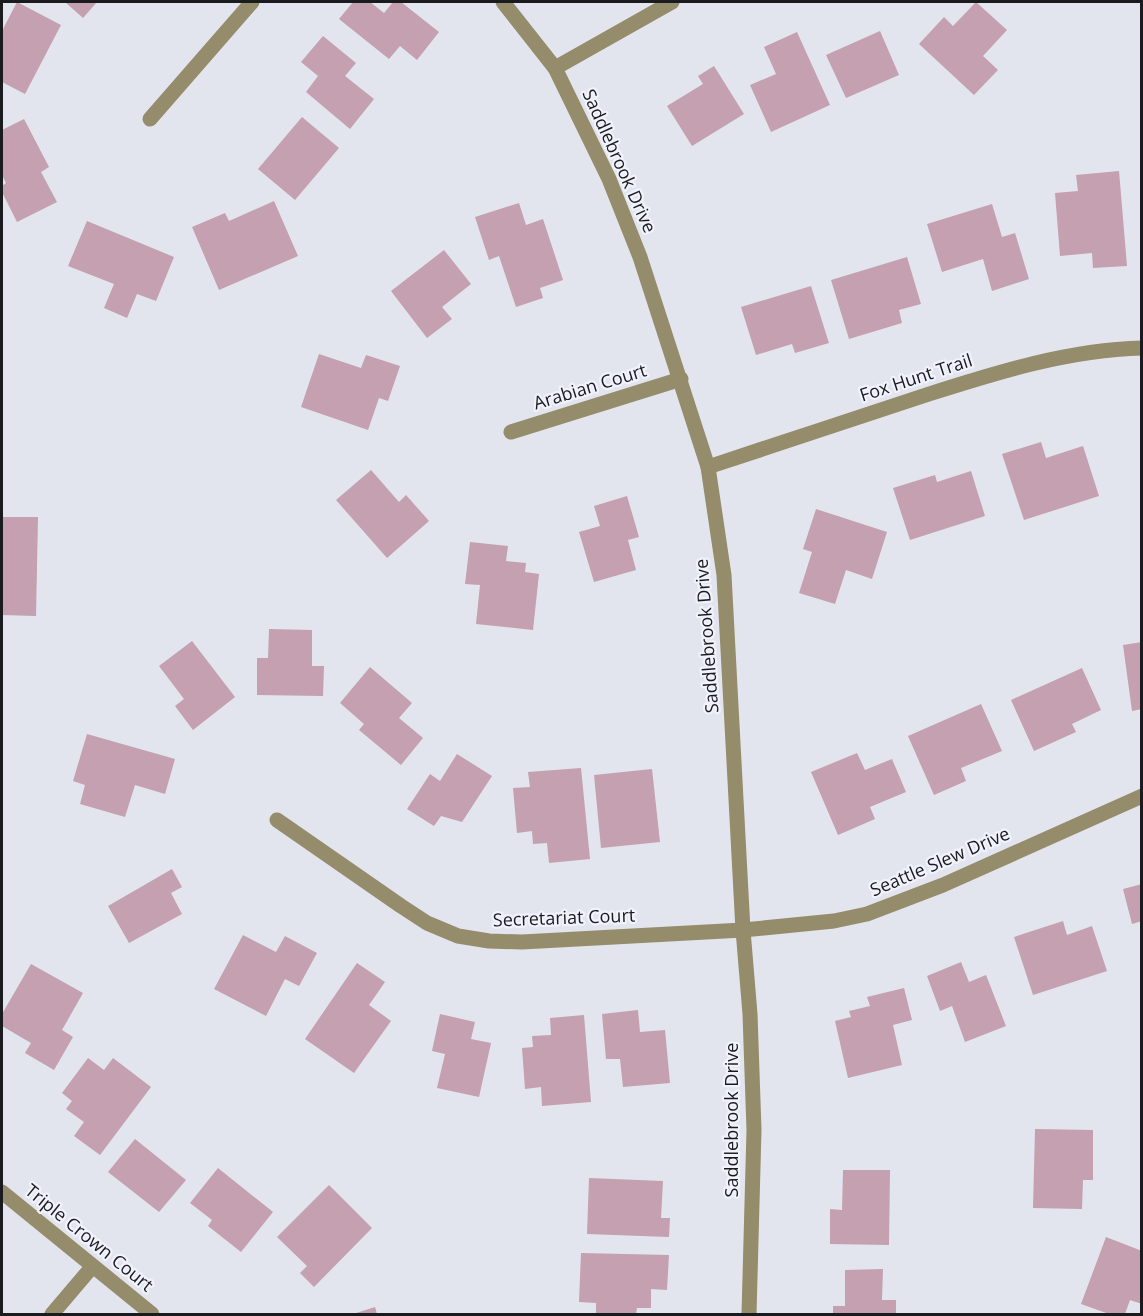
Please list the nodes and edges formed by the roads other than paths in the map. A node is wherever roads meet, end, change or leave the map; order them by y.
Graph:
1 (252, 2) edge
2 (503, 2) edge
3 (672, 2) edge
4 (555, 68) junction
5 (150, 119) dead end
6 (1142, 348) edge
7 (681, 379) junction
8 (511, 432) dead end
9 (708, 467) junction
10 (1142, 796) edge
11 (278, 820) dead end
12 (743, 930) junction
13 (2, 1192) edge
14 (92, 1267) junction
15 (52, 1314) edge
16 (152, 1314) edge
17 (749, 1314) edge

1 - 5 street
2 - 4 street, Saddlebrook Drive
3 - 4 street
4 - 7 street, Saddlebrook Drive
6 - 9 street, Fox Hunt Trail
7 - 8 street, Arabian Court
7 - 9 street, Saddlebrook Drive
9 - 12 street, Saddlebrook Drive
10 - 12 street, Seattle Slew Drive
11 - 12 street, Secretariat Court
12 - 17 street, Saddlebrook Drive
13 - 14 street, Triple Crown Court
14 - 15 street
14 - 16 street, Triple Crown Court

